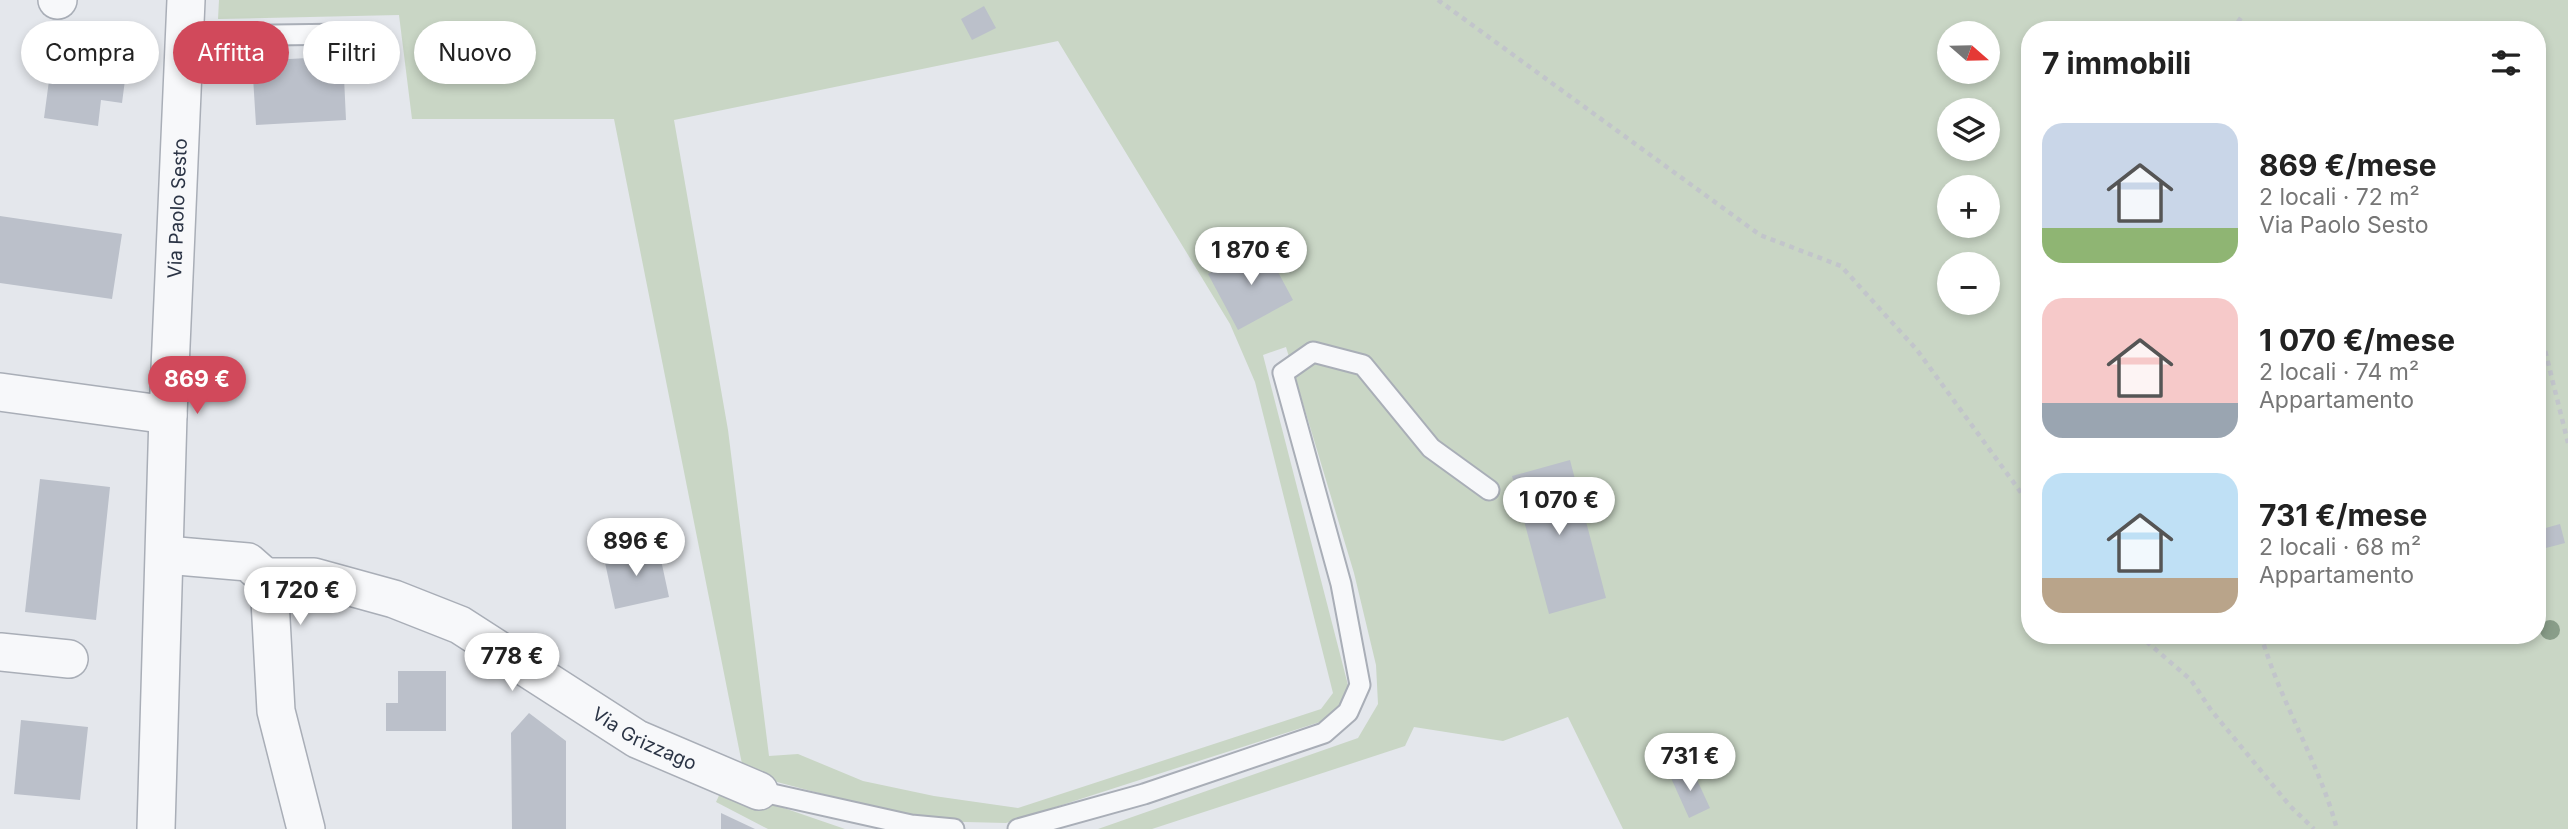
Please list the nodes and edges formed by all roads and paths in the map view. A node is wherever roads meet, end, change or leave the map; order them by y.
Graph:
1 (1438, 0) edge
2 (2244, 15) dead end
3 (185, 18) edge
4 (2239, 21) edge
5 (303, 30) edge
6 (2546, 354) edge
7 (0, 392) edge
8 (169, 415) junction
9 (2568, 443) edge
10 (1489, 490) dead end
11 (2021, 493) edge
12 (166, 555) junction
13 (265, 577) junction
14 (2150, 644) edge
15 (2263, 644) edge
16 (0, 652) edge
17 (69, 659) dead end
18 (759, 791) joint
19 (156, 829) edge
20 (306, 829) edge
21 (954, 829) edge
22 (1018, 829) edge
23 (2315, 829) edge
24 (2337, 829) edge

1 - 11 path
2 - 4 path
3 - 5 lane
3 - 8 street, Via Paolo Sesto
6 - 9 path
7 - 8 street
8 - 12 street, Via Paolo Sesto
10 - 22 lane
12 - 13 street, Via Grizzago
12 - 19 street, Via Paolo Sesto
13 - 18 street, Via Grizzago
13 - 20 street
14 - 23 path
15 - 24 path
16 - 17 street
18 - 21 lane

